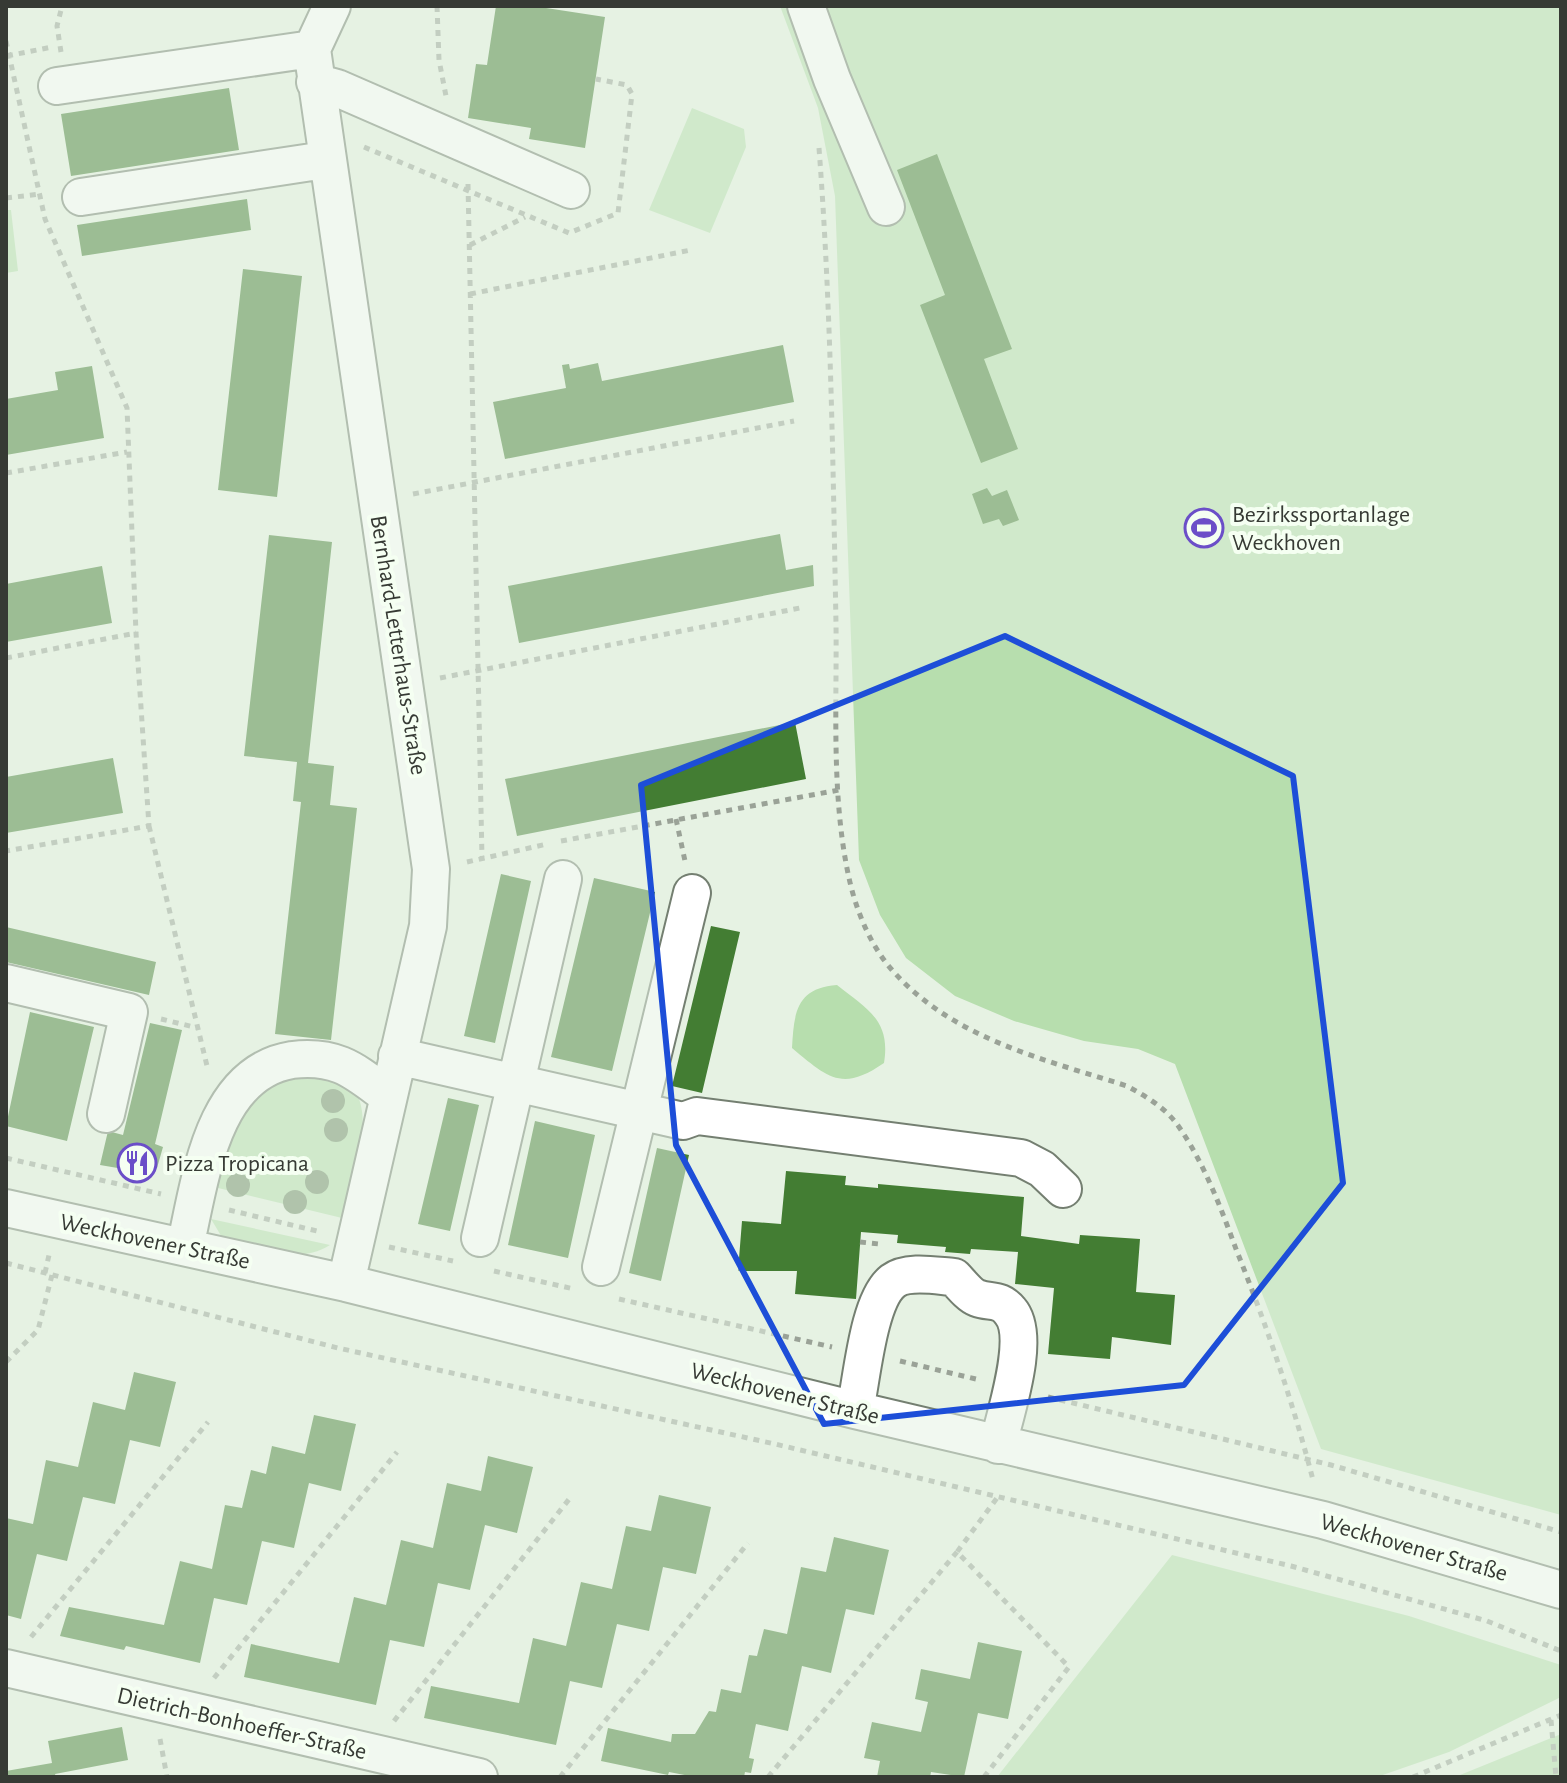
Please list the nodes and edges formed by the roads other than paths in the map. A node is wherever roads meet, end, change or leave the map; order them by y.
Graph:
1 (332, 6) edge
2 (806, 6) edge
3 (314, 66) junction
4 (57, 86) dead end
5 (325, 160) junction
6 (571, 190) dead end
7 (81, 197) dead end
8 (886, 207) dead end
9 (563, 879) dead end
10 (692, 893) dead end
11 (7, 989) edge
12 (397, 1056) junction
13 (517, 1083) junction
14 (388, 1096) junction
15 (638, 1112) junction
16 (106, 1114) dead end
17 (1063, 1189) dead end
18 (6, 1208) edge
19 (185, 1247) junction
20 (477, 1257) road end
21 (346, 1283) junction
22 (601, 1286) road end
23 (855, 1410) junction
24 (998, 1445) junction
25 (1561, 1590) edge
26 (6, 1668) edge
27 (479, 1777) edge

1 - 3 street
2 - 8 street
3 - 4 street
3 - 5 street, Bernhard-Letterhaus-Straße
3 - 6 street
5 - 7 street
5 - 12 street, Bernhard-Letterhaus-Straße
9 - 13 street
10 - 15 street
11 - 16 street
12 - 13 street
12 - 14 street, Bernhard-Letterhaus-Straße
13 - 15 street
13 - 20 street
14 - 19 street
14 - 21 street, Bernhard-Letterhaus-Straße
15 - 17 street
15 - 22 street
18 - 19 street, Weckhovener Straße
19 - 21 street, Weckhovener Straße
21 - 23 street, Weckhovener Straße
23 - 24 street, Weckhovener Straße
23 - 24 street
24 - 25 street, Weckhovener Straße
26 - 27 street, Dietrich-Bonhoeffer-Straße

